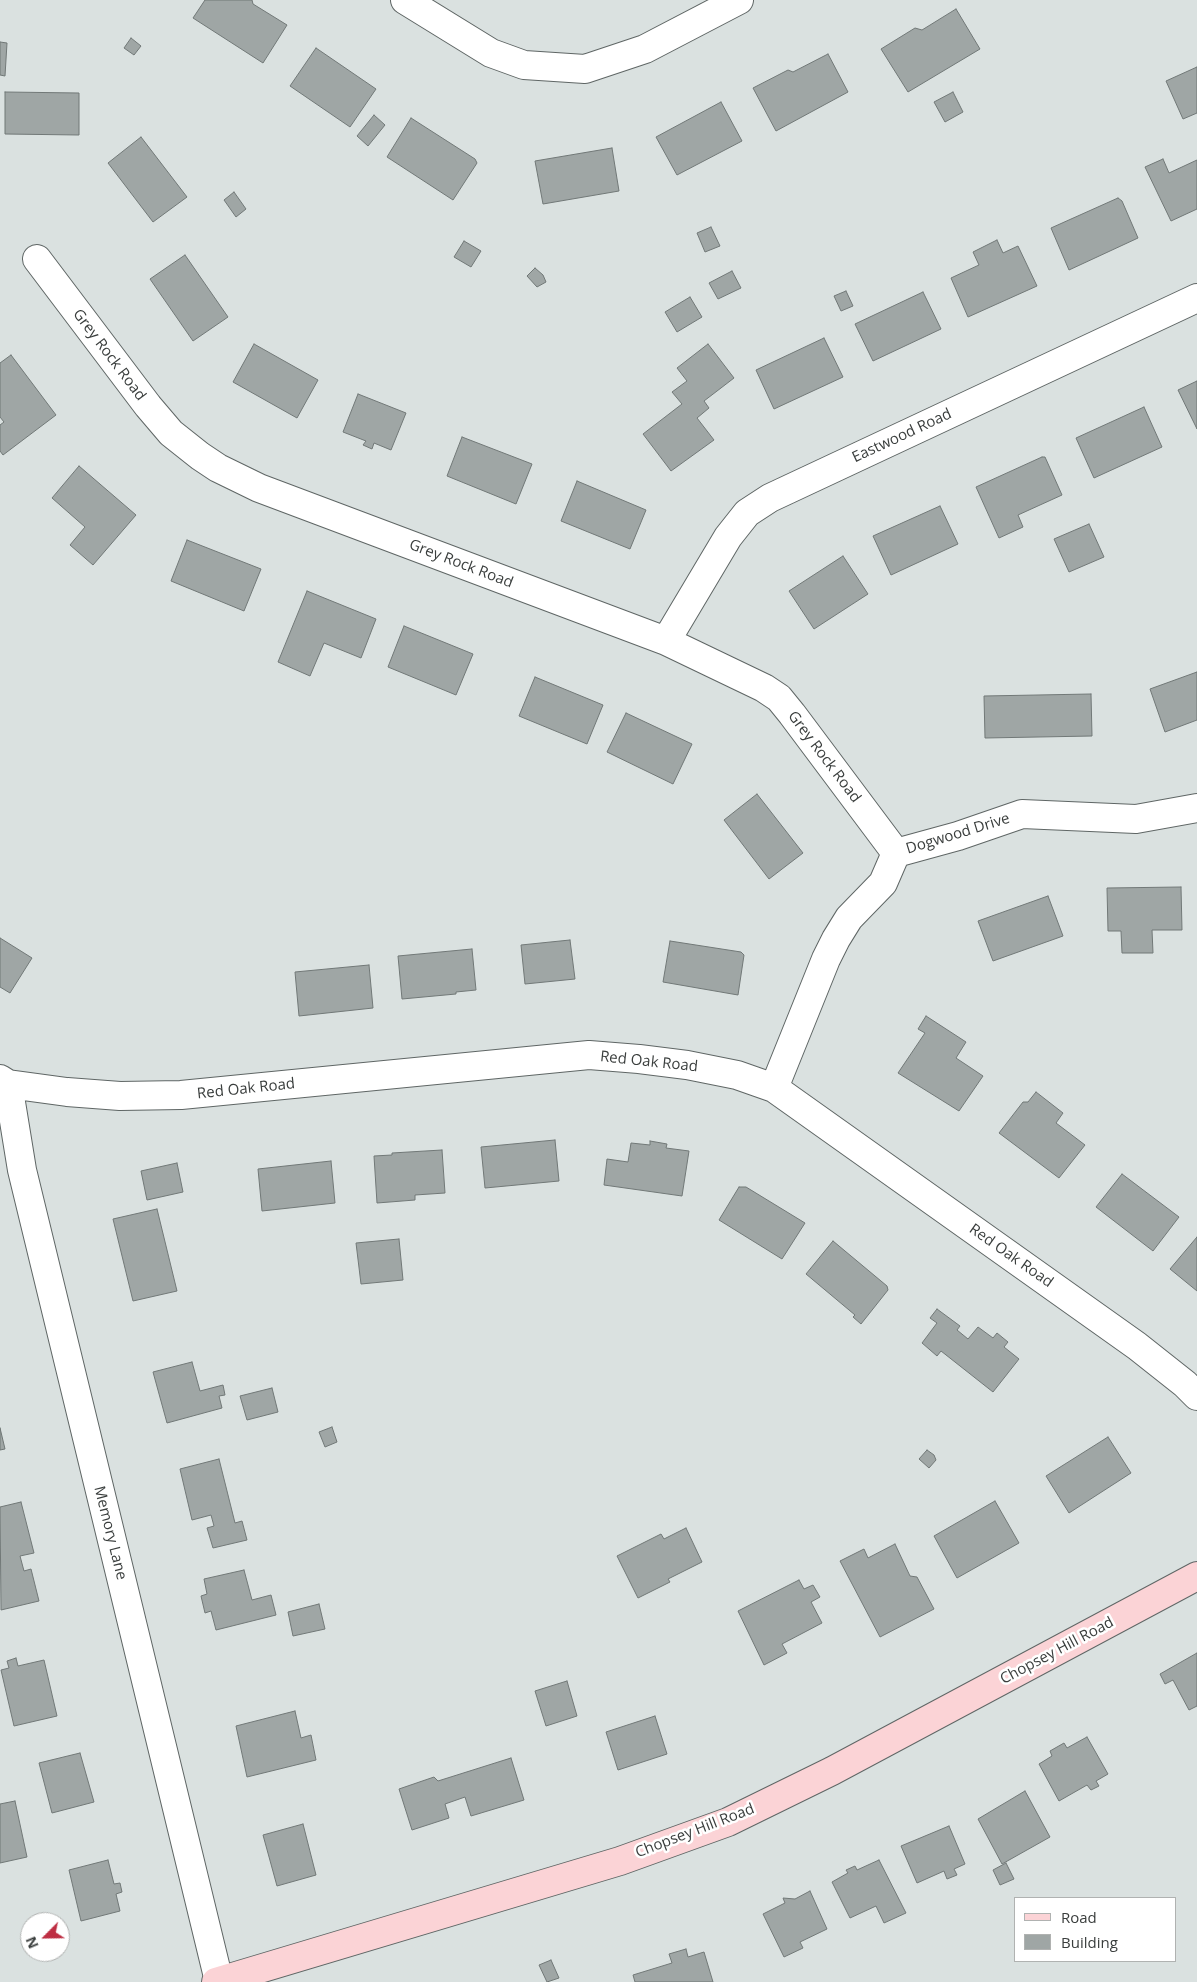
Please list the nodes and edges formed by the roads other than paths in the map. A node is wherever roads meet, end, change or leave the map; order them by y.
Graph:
1 (405, 0) edge
2 (739, 0) edge
3 (37, 259) dead end
4 (1197, 298) edge
5 (666, 641) junction
6 (1197, 808) edge
7 (896, 853) junction
8 (4, 1082) edge
9 (774, 1088) junction
10 (1197, 1396) edge
11 (1197, 1576) edge
12 (217, 1981) edge

1 - 2 street
3 - 5 street, Grey Rock Road
4 - 5 street, Eastwood Road
5 - 7 street, Grey Rock Road
6 - 7 street, Dogwood Drive
7 - 9 street, Dogwood Drive
8 - 9 street, Red Oak Road
8 - 12 street, Memory Lane
9 - 10 street, Red Oak Road
11 - 12 street, Chopsey Hill Road

